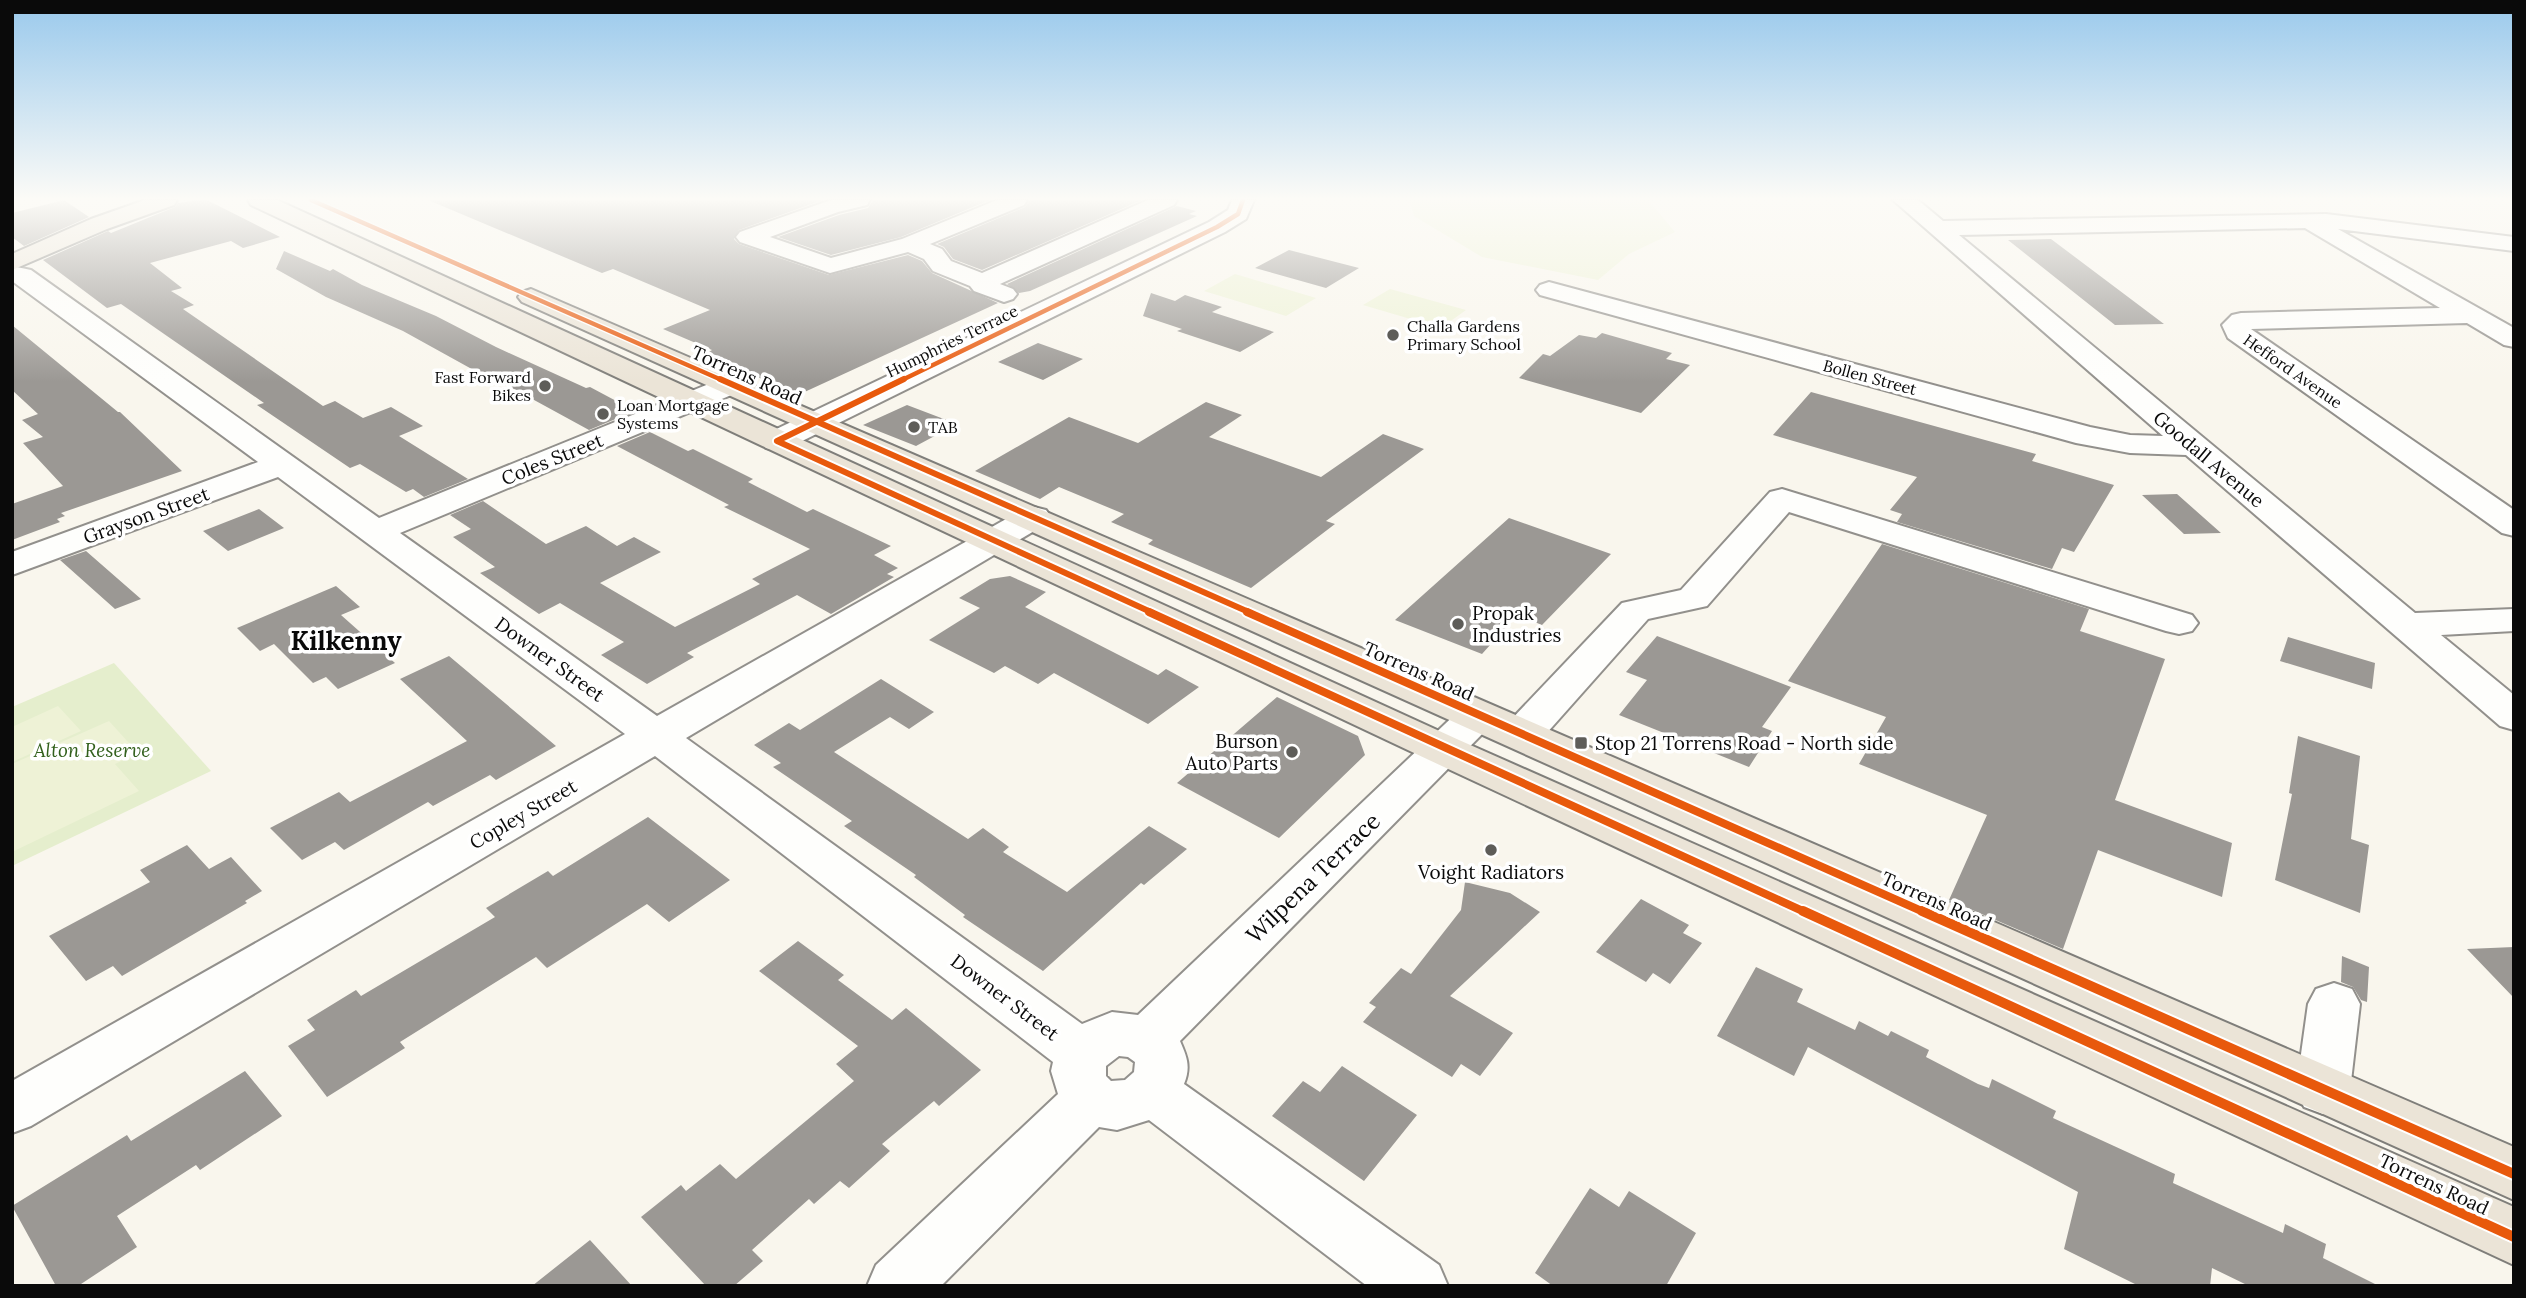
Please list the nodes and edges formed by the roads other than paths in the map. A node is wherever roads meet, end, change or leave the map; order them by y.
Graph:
1 (391, 261) edge
2 (448, 261) edge
3 (813, 261) edge
4 (853, 261) edge
5 (938, 261) edge
6 (1034, 261) edge
7 (1148, 261) edge
8 (1975, 261) edge
9 (2375, 261) edge
10 (12, 273) edge
11 (983, 284) junction
12 (1549, 290) dead end
13 (542, 302) junction
14 (507, 314) junction
15 (2470, 314) junction
16 (1037, 315) junction
17 (2514, 339) edge
18 (731, 385) junction
19 (691, 401) junction
20 (815, 423) junction
21 (777, 441) junction
22 (2194, 446) junction
23 (280, 465) junction
24 (2514, 526) edge
25 (1015, 529) junction
26 (374, 532) junction
27 (12, 564) edge
28 (2514, 620) edge
29 (2179, 623) dead end
30 (2404, 625) junction
31 (1478, 715) junction
32 (2514, 717) edge
33 (1522, 734) junction
34 (657, 737) junction
35 (1444, 750) junction
36 (2334, 1004) dead end
37 (1149, 1065) junction
38 (1086, 1076) junction
39 (2323, 1090) junction
40 (12, 1109) edge
41 (2514, 1174) edge
42 (2514, 1237) edge
43 (898, 1286) edge
44 (1417, 1286) edge

1 - 14 main road, Torrens Road
2 - 13 main road, Torrens Road
3 - 4 street
5 - 11 street
6 - 11 street
7 - 16 street, Humphries Terrace
8 - 22 street, Goodall Avenue
9 - 15 street
10 - 23 street, Downer Street
11 - 16 street
12 - 22 street, Bollen Street
13 - 14 main road
13 - 18 main road, Torrens Road
14 - 19 main road, Torrens Road
15 - 17 street
15 - 24 street, Hefford Avenue
16 - 20 street, Humphries Terrace
18 - 19 street, Coles Street
18 - 20 main road, Torrens Road
19 - 21 main road, Torrens Road
19 - 26 street, Coles Street
20 - 21 street, Humphries Terrace
20 - 25 main road, Torrens Road
21 - 25 main road, Torrens Road
22 - 30 street, Goodall Avenue
23 - 26 street, Downer Street
23 - 27 street, Grayson Street
25 - 31 main road, Torrens Road
25 - 34 street, Copley Street
25 - 35 main road, Torrens Road
26 - 34 street, Downer Street
28 - 30 street
29 - 33 street
30 - 32 street, Goodall Avenue
31 - 33 main road, Torrens Road
31 - 35 street, Wilpena Terrace
33 - 39 main road, Torrens Road
34 - 38 street, Downer Street
34 - 40 street, Copley Street
35 - 37 street, Wilpena Terrace
35 - 42 main road, Torrens Road
36 - 39 street
37 - 38 street
37 - 44 street
38 - 43 street
39 - 41 main road, Torrens Road

